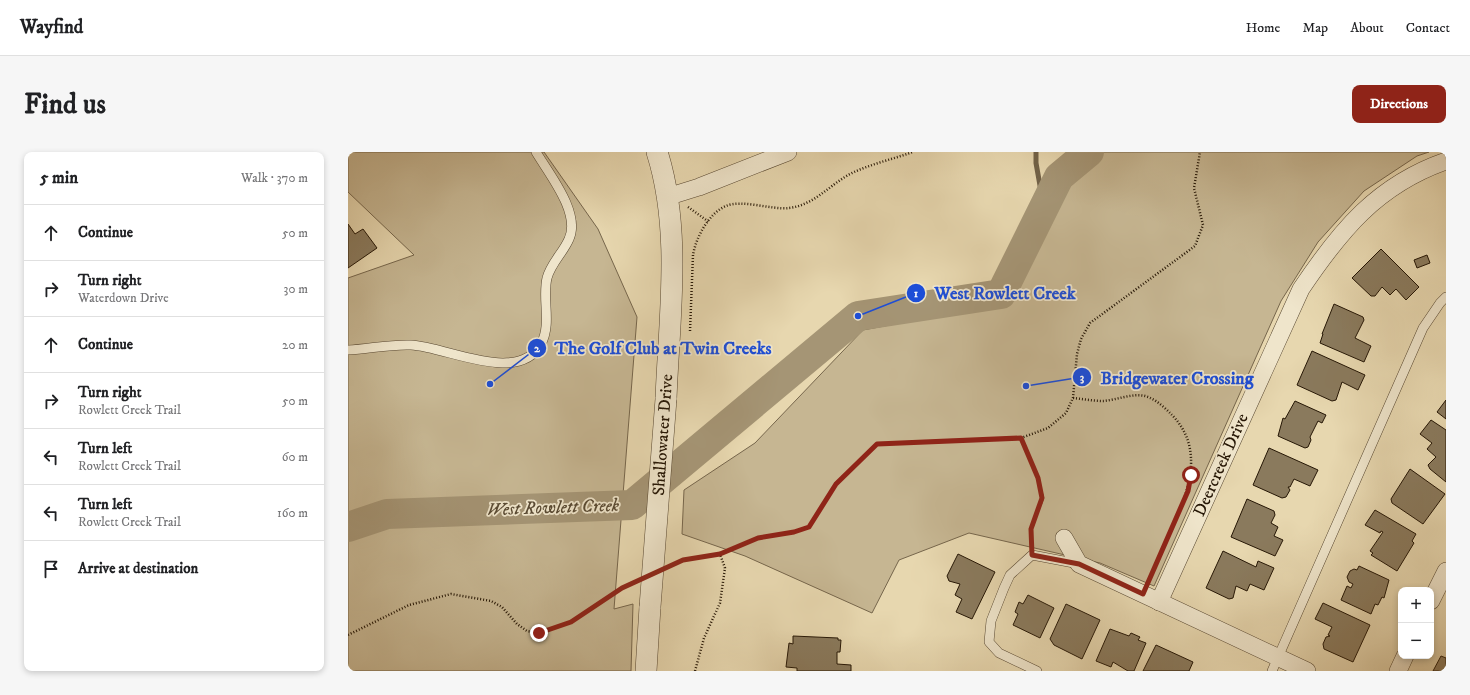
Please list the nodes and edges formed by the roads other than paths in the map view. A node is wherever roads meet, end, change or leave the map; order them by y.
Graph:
1 (536, 152) edge
2 (657, 152) edge
3 (788, 152) edge
4 (1446, 161) edge
5 (672, 196) junction
6 (1446, 297) edge
7 (348, 350) edge
8 (1064, 538) dead end
9 (1079, 564) junction
10 (1446, 571) edge
11 (1434, 595) edge
12 (1159, 602) junction
13 (1404, 659) edge
14 (1275, 664) edge
15 (646, 671) edge
16 (1037, 671) edge
17 (1307, 671) edge
18 (1398, 671) edge

1 - 7 lane
2 - 5 street, Shallowater Drive
3 - 5 street
4 - 12 street, Deercreek Drive
5 - 15 street, Shallowater Drive, bridge
6 - 14 lane
8 - 9 street
9 - 12 street
9 - 16 lane
10 - 11 street
12 - 14 street
13 - 18 street
14 - 17 street

